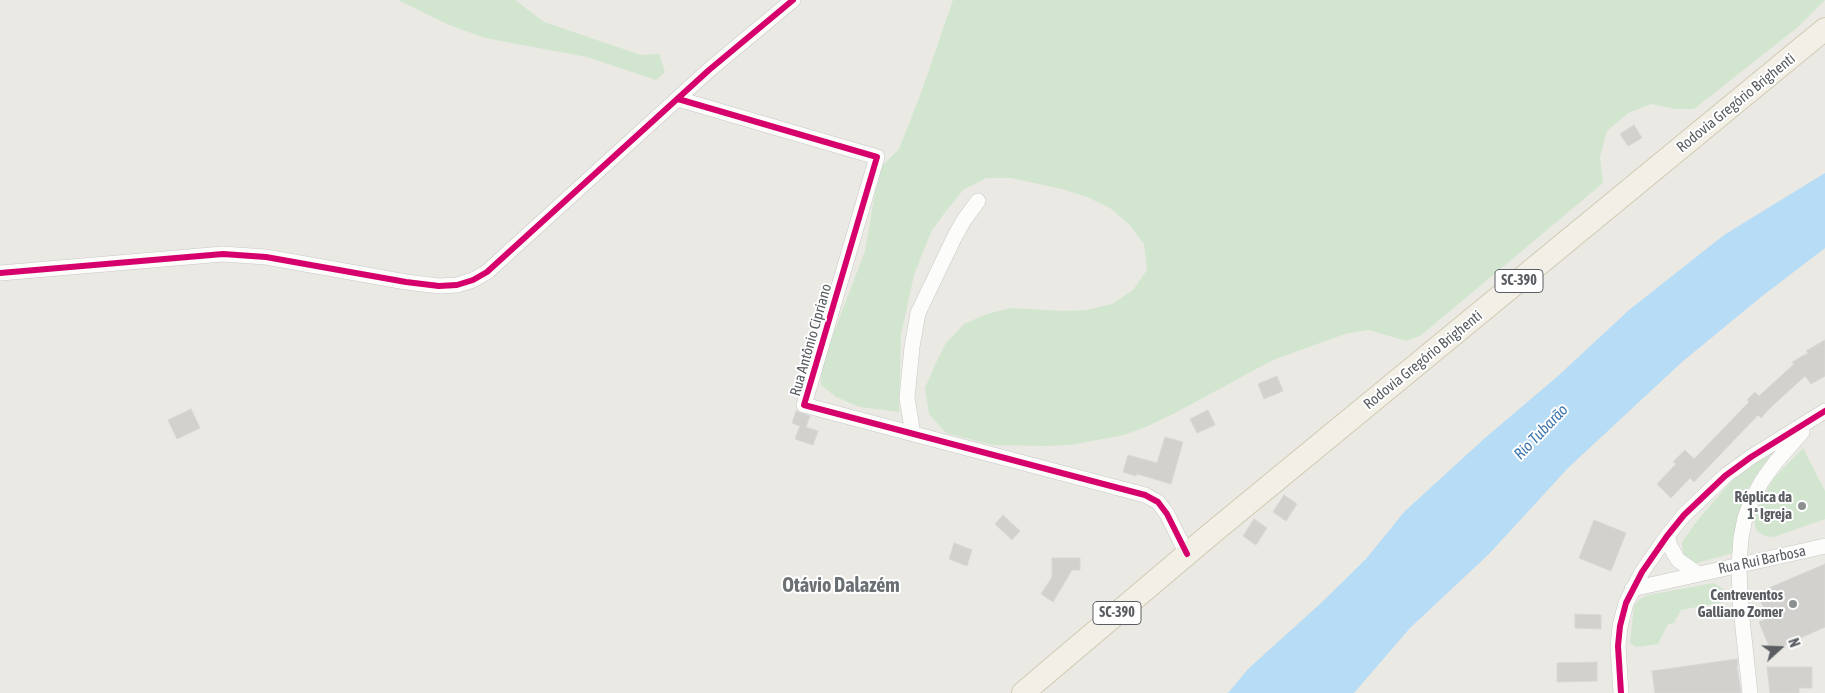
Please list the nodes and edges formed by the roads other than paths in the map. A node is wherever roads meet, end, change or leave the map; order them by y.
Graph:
1 (793, 0) edge
2 (1825, 29) edge
3 (678, 99) junction
4 (978, 201) dead end
5 (0, 273) edge
6 (1819, 415) edge
7 (913, 434) junction
8 (1667, 536) junction
9 (1825, 546) edge
10 (1187, 554) junction
11 (1739, 565) junction
12 (1698, 574) junction
13 (1632, 589) junction
14 (1023, 693) edge
15 (1621, 693) edge
16 (1750, 693) edge

1 - 3 street
2 - 10 main road, Rodovia Gregório Brighenti / SC-390
3 - 5 street
3 - 7 street, Rua Antônio Cipriano
4 - 7 street
6 - 8 street
6 - 11 street
7 - 10 street, Rua Antônio Cipriano
8 - 12 street, Rua Rui Barbosa
8 - 13 street
9 - 11 street, Rua Rui Barbosa
10 - 14 main road, Rodovia Gregório Brighenti / SC-390
11 - 12 street, Rua Rui Barbosa
11 - 16 street
12 - 13 street, Rua Rui Barbosa
13 - 15 street

